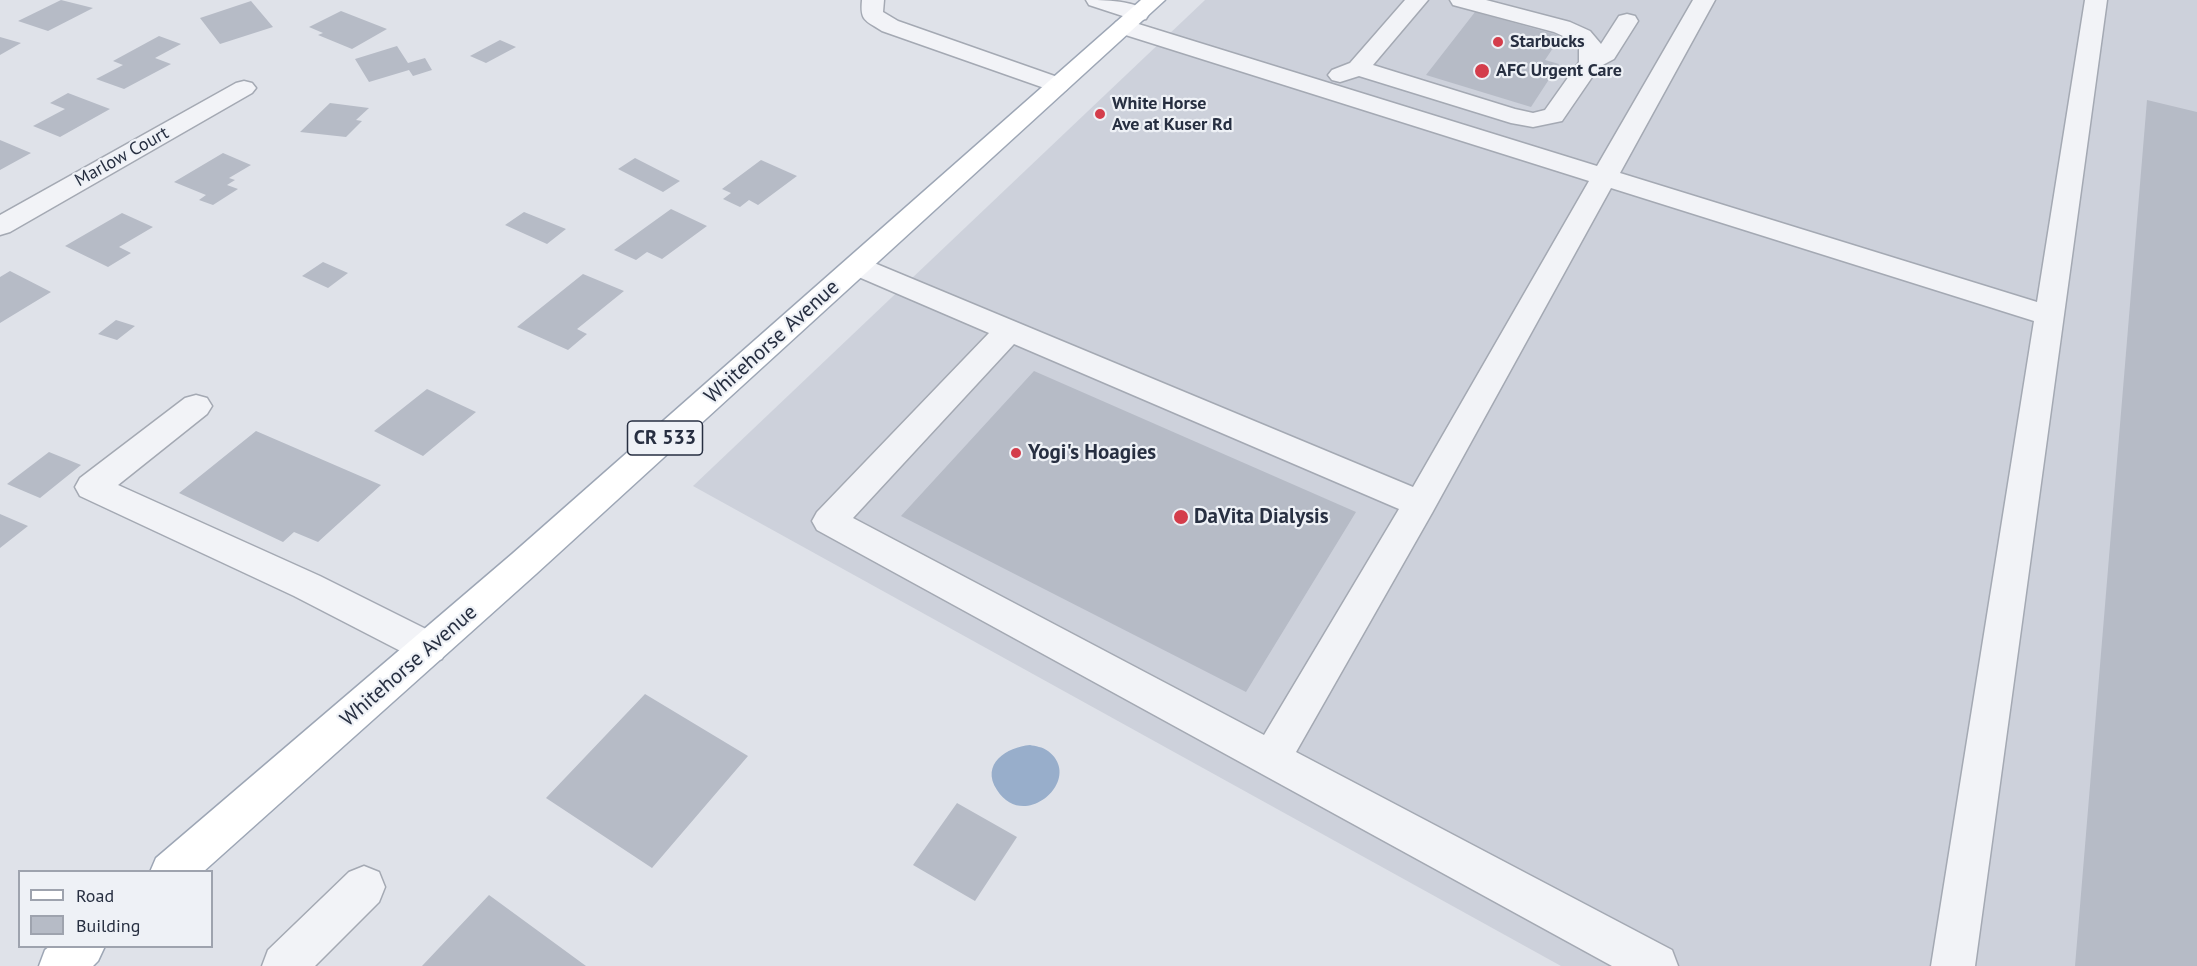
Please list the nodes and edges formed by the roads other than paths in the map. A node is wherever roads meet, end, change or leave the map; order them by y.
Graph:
1 (873, 0) edge
2 (1097, 0) edge
3 (1417, 0) edge
4 (1461, 0) edge
5 (1704, 0) edge
6 (2096, 0) edge
7 (1138, 14) edge
8 (1627, 21) dead end
9 (1591, 62) junction
10 (1358, 68) junction
11 (1059, 85) junction
12 (1313, 85) junction
13 (244, 88) dead end
14 (1604, 176) junction
15 (0, 226) edge
16 (857, 266) junction
17 (2049, 316) junction
18 (1009, 331) junction
19 (196, 406) dead end
20 (1419, 504) junction
21 (429, 648) junction
22 (1271, 759) junction
23 (173, 870) edge
24 (364, 887) dead end
25 (81, 948) edge
26 (61, 966) edge
27 (284, 966) edge
28 (1656, 966) edge
29 (1953, 966) edge

1 - 11 street
2 - 7 street
3 - 10 street
4 - 9 street
5 - 14 street
6 - 17 street
7 - 11 main road, Whitehorse Avenue / CR 533
7 - 12 street
8 - 9 street
9 - 10 street
10 - 12 street
11 - 16 main road, Whitehorse Avenue / CR 533
12 - 14 street
13 - 15 street, Marlow Court
14 - 17 street
14 - 20 street
16 - 18 street
16 - 21 main road, Whitehorse Avenue / CR 533
17 - 29 street
18 - 20 street
18 - 22 street
19 - 21 street
20 - 22 street
21 - 23 main road, Whitehorse Avenue / CR 533
22 - 28 street
24 - 27 street
25 - 26 main road

